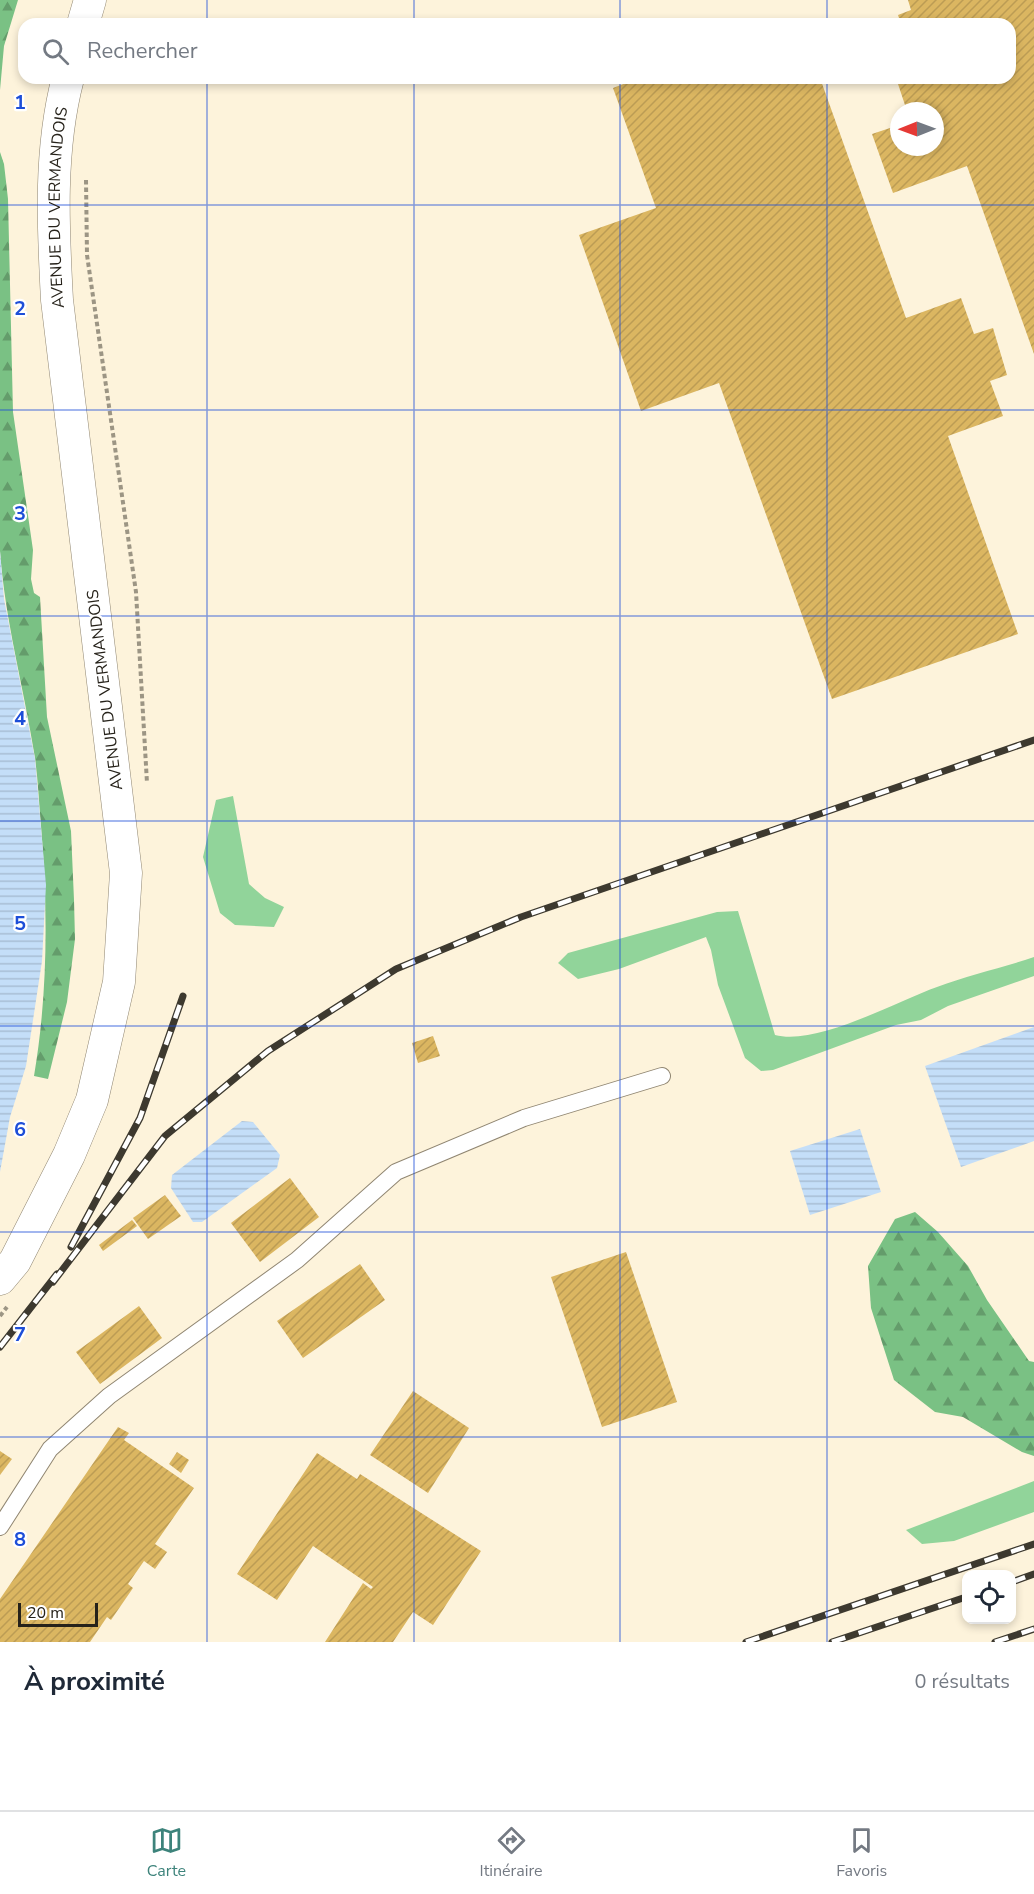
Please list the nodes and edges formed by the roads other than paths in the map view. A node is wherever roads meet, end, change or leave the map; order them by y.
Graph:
1 (90, 0) edge
2 (85, 18) edge
3 (67, 84) edge
4 (662, 1076) dead end
5 (0, 1279) edge
6 (0, 1527) edge

1 - 2 street
3 - 5 street, AVENUE DU VERMANDOIS
4 - 6 lane

